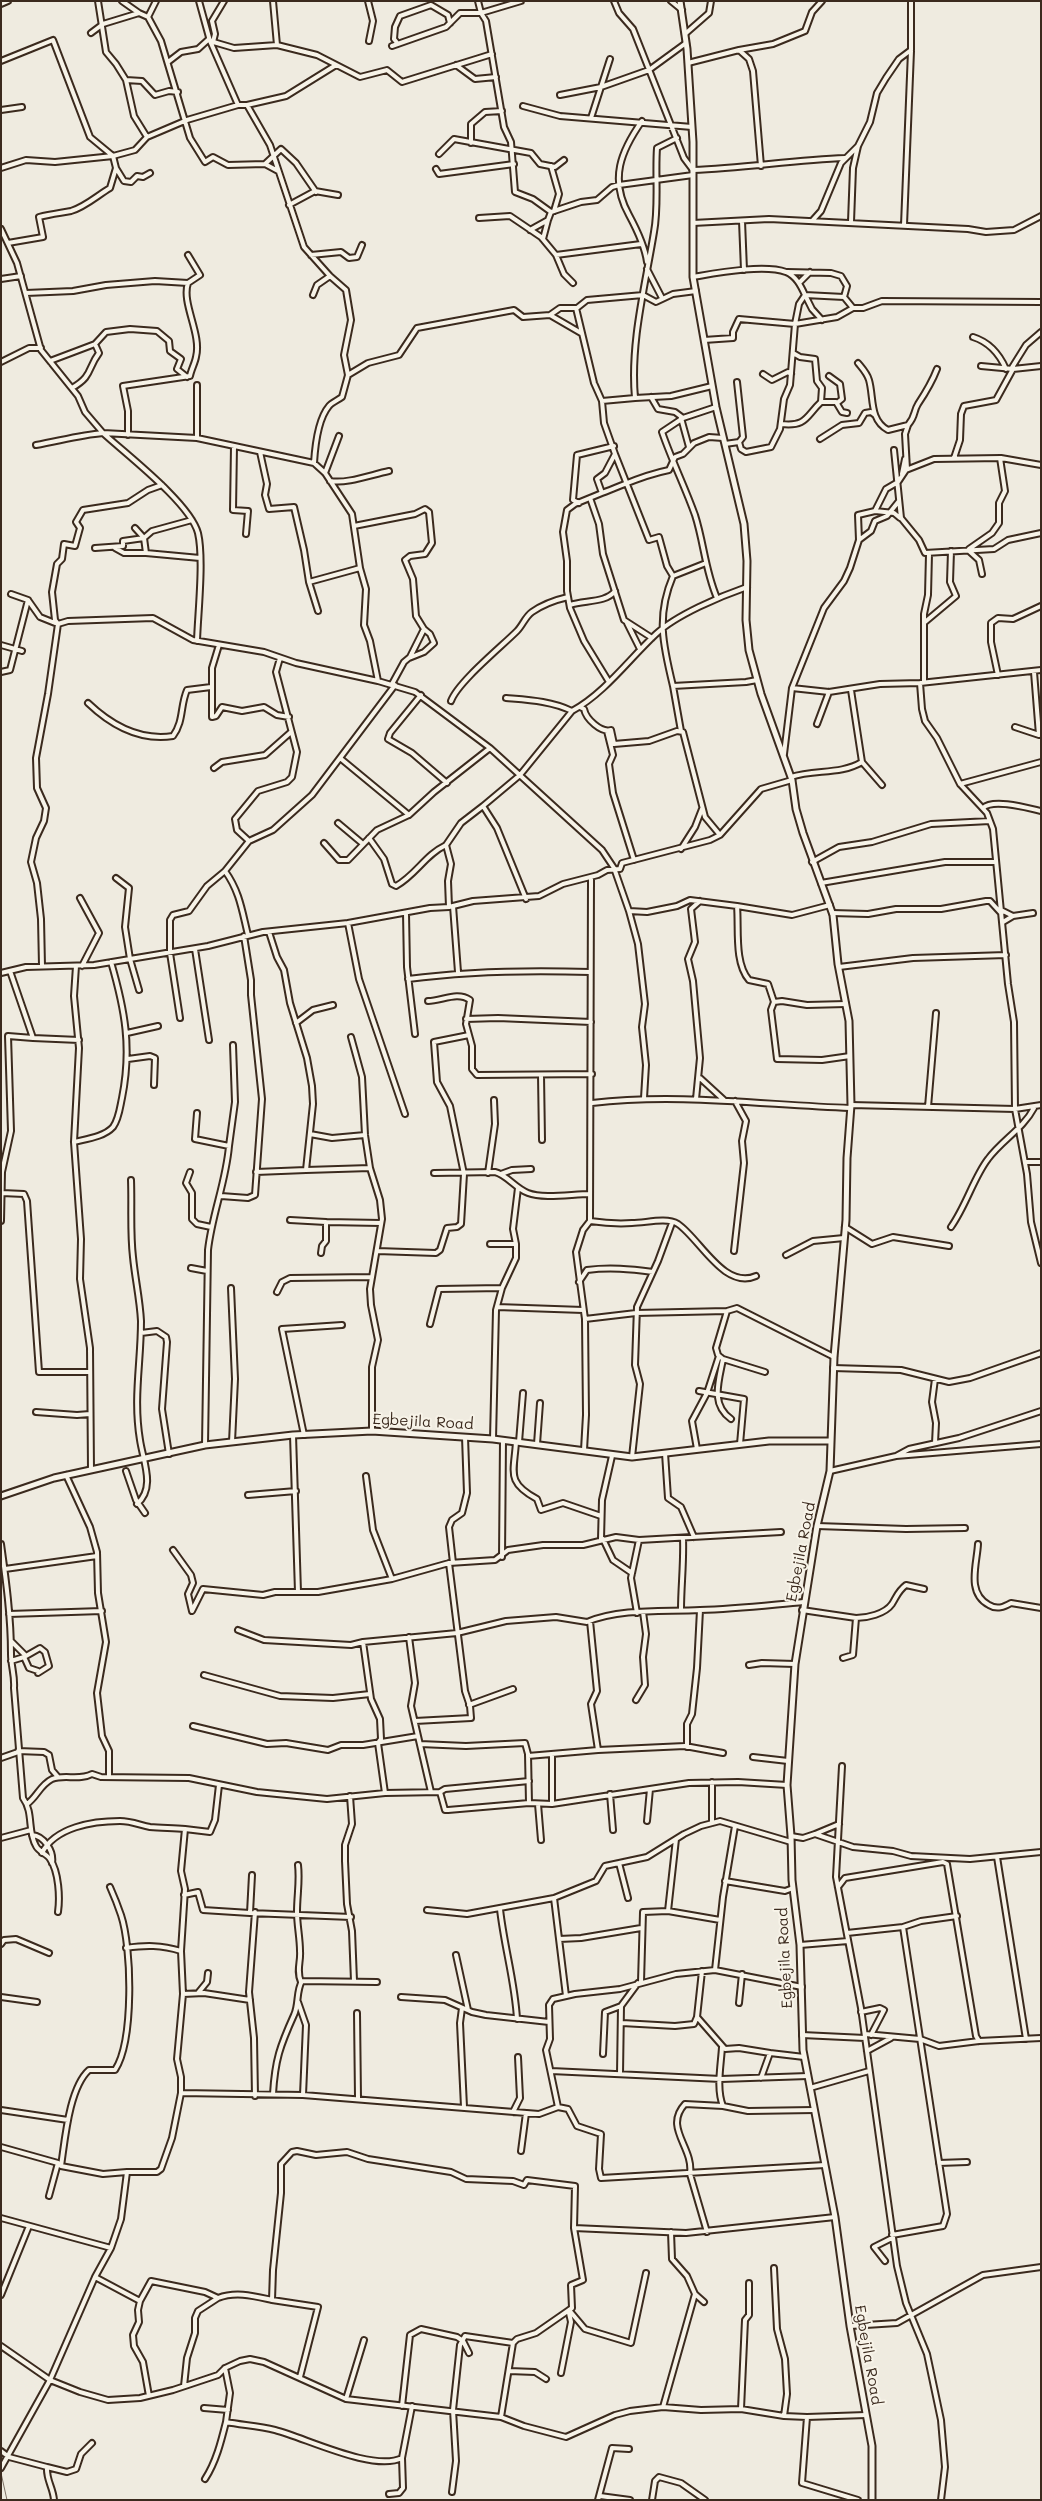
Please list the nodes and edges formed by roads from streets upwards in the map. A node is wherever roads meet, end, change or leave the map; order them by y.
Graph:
1 (8, 1) edge
2 (98, 1) edge
3 (122, 1) edge
4 (156, 1) edge
5 (198, 1) edge
6 (224, 1) edge
7 (273, 1) edge
8 (368, 1) edge
9 (478, 1) edge
10 (521, 1) edge
11 (614, 1) edge
12 (671, 1) edge
13 (680, 1) edge
14 (710, 1) edge
15 (822, 1) edge
16 (911, 1) edge
17 (1, 4) edge
18 (682, 10) junction
19 (140, 13) junction
20 (481, 13) junction
21 (148, 17) junction
22 (450, 23) junction
23 (103, 24) junction
24 (92, 33) dead end
25 (685, 34) junction
26 (211, 41) junction
27 (369, 41) dead end
28 (686, 43) junction
29 (398, 44) junction
30 (277, 45) junction
31 (392, 46) dead end
32 (739, 50) junction
33 (910, 50) junction
34 (492, 54) junction
35 (610, 59) dead end
36 (1, 61) edge
37 (168, 62) junction
38 (688, 62) junction
39 (336, 65) junction
40 (456, 65) junction
41 (649, 70) junction
42 (496, 77) junction
43 (126, 80) junction
44 (601, 88) junction
45 (178, 92) junction
46 (560, 95) dead end
47 (238, 105) junction
48 (247, 105) junction
49 (523, 106) dead end
50 (22, 107) dead end
51 (1, 110) edge
52 (502, 111) junction
53 (591, 118) junction
54 (187, 120) junction
55 (642, 121) junction
56 (671, 125) junction
57 (692, 127) junction
58 (147, 137) junction
59 (677, 138) junction
60 (471, 143) junction
61 (858, 146) junction
62 (512, 151) junction
63 (439, 154) dead end
64 (113, 156) junction
65 (274, 157) junction
66 (845, 158) junction
67 (564, 160) dead end
68 (265, 164) junction
69 (514, 164) junction
70 (551, 166) junction
71 (761, 166) junction
72 (1, 168) edge
73 (116, 168) junction
74 (436, 169) dead end
75 (278, 171) junction
76 (150, 173) dead end
77 (693, 173) junction
78 (655, 179) junction
79 (619, 185) junction
80 (316, 192) junction
81 (338, 195) dead end
82 (289, 205) junction
83 (552, 211) junction
84 (1041, 216) edge
85 (479, 218) dead end
86 (548, 220) junction
87 (742, 221) junction
88 (812, 221) junction
89 (852, 222) junction
90 (692, 223) junction
91 (904, 225) junction
92 (1, 229) edge
93 (530, 230) junction
94 (543, 239) junction
95 (8, 243) junction
96 (641, 244) junction
97 (362, 245) dead end
98 (188, 255) dead end
99 (311, 255) junction
100 (556, 255) junction
101 (647, 268) junction
102 (744, 270) junction
103 (785, 272) junction
104 (810, 272) junction
105 (21, 276) junction
106 (330, 276) junction
107 (693, 276) junction
108 (1, 279) edge
109 (188, 283) junction
110 (573, 283) dead end
111 (799, 283) junction
112 (696, 291) junction
113 (26, 294) junction
114 (313, 295) dead end
115 (643, 295) junction
116 (805, 295) junction
117 (844, 297) junction
118 (662, 298) junction
119 (642, 302) junction
120 (656, 302) junction
121 (1041, 302) edge
122 (576, 308) junction
123 (853, 308) junction
124 (550, 315) junction
125 (822, 320) junction
126 (795, 324) junction
127 (1041, 332) edge
128 (581, 333) junction
129 (973, 336) dead end
130 (704, 340) junction
131 (95, 344) junction
132 (41, 348) junction
133 (793, 353) junction
134 (50, 361) junction
135 (1, 362) edge
136 (858, 363) dead end
137 (981, 366) dead end
138 (1041, 366) edge
139 (1010, 368) junction
140 (937, 369) dead end
141 (763, 374) dead end
142 (791, 374) junction
143 (348, 375) junction
144 (829, 376) dead end
145 (187, 377) junction
146 (737, 382) dead end
147 (197, 385) dead end
148 (712, 386) junction
149 (72, 388) junction
150 (635, 398) junction
151 (651, 398) junction
152 (602, 401) junction
153 (821, 402) junction
154 (837, 403) junction
155 (716, 407) junction
156 (847, 413) dead end
157 (875, 415) junction
158 (681, 418) junction
159 (781, 424) junction
160 (908, 425) junction
161 (103, 433) junction
162 (128, 435) junction
163 (338, 436) dead end
164 (197, 438) junction
165 (723, 438) junction
166 (820, 439) dead end
167 (739, 442) junction
168 (725, 444) junction
169 (36, 445) dead end
170 (234, 446) junction
171 (614, 446) junction
172 (689, 447) junction
173 (894, 450) dead end
174 (260, 452) junction
175 (615, 454) junction
176 (954, 458) junction
177 (1000, 458) junction
178 (906, 459) junction
179 (314, 463) junction
180 (674, 464) junction
181 (1041, 465) edge
182 (908, 469) junction
183 (388, 471) dead end
184 (325, 473) junction
185 (902, 475) junction
186 (330, 481) junction
187 (627, 481) junction
188 (898, 482) junction
189 (162, 484) junction
190 (602, 493) junction
191 (590, 498) junction
192 (899, 501) junction
193 (578, 503) junction
194 (875, 511) junction
195 (890, 513) junction
196 (901, 518) junction
197 (192, 520) junction
198 (354, 526) junction
199 (135, 528) dead end
200 (1041, 533) edge
201 (246, 534) dead end
202 (144, 538) junction
203 (859, 540) junction
204 (95, 548) dead end
205 (115, 548) junction
206 (968, 549) junction
207 (951, 551) junction
208 (146, 554) junction
209 (929, 554) junction
210 (200, 558) junction
211 (706, 563) junction
212 (360, 568) junction
213 (982, 574) dead end
214 (673, 576) junction
215 (309, 582) junction
216 (748, 587) junction
217 (615, 591) junction
218 (11, 594) dead end
219 (568, 597) junction
220 (717, 598) junction
221 (28, 600) junction
222 (570, 605) junction
223 (1041, 606) edge
224 (318, 611) dead end
225 (924, 622) junction
226 (627, 623) junction
227 (58, 624) junction
228 (424, 629) junction
229 (661, 630) junction
230 (652, 638) junction
231 (198, 641) junction
232 (1, 645) edge
233 (219, 645) junction
234 (16, 649) junction
235 (640, 649) junction
236 (22, 651) dead end
237 (280, 658) junction
238 (409, 658) junction
239 (1041, 670) edge
240 (1, 672) edge
241 (1034, 672) junction
242 (998, 675) junction
243 (378, 680) junction
244 (757, 680) junction
245 (609, 682) junction
246 (922, 682) junction
247 (393, 685) junction
248 (211, 686) junction
249 (673, 686) junction
250 (792, 688) junction
251 (851, 690) junction
252 (830, 692) junction
253 (421, 695) junction
254 (506, 698) dead end
255 (88, 702) dead end
256 (451, 702) dead end
257 (580, 707) junction
258 (572, 711) junction
259 (289, 716) junction
260 (817, 724) dead end
261 (1015, 727) dead end
262 (607, 731) junction
263 (681, 731) junction
264 (292, 732) junction
265 (1040, 735) edge
266 (490, 748) junction
267 (784, 754) junction
268 (340, 758) junction
269 (862, 762) junction
270 (1041, 762) edge
271 (214, 768) dead end
272 (520, 775) junction
273 (792, 779) junction
274 (447, 783) junction
275 (960, 784) junction
276 (882, 785) dead end
277 (483, 806) junction
278 (702, 808) junction
279 (983, 808) junction
280 (1041, 811) edge
281 (409, 815) junction
282 (990, 821) junction
283 (338, 823) dead end
284 (720, 835) junction
285 (369, 838) junction
286 (249, 841) junction
287 (324, 843) dead end
288 (363, 844) junction
289 (446, 845) junction
290 (681, 848) junction
291 (634, 860) junction
292 (812, 862) junction
293 (996, 862) junction
294 (614, 868) junction
295 (225, 871) junction
296 (591, 877) junction
297 (116, 878) dead end
298 (821, 883) junction
299 (80, 898) dead end
300 (526, 899) junction
301 (999, 899) junction
302 (701, 900) junction
303 (991, 902) junction
304 (830, 905) junction
305 (737, 906) junction
306 (451, 907) junction
307 (629, 911) junction
308 (1002, 912) junction
309 (406, 913) junction
310 (832, 913) junction
311 (1033, 913) dead end
312 (1013, 916) junction
313 (1003, 922) junction
314 (348, 924) junction
315 (269, 932) junction
316 (246, 936) junction
317 (195, 949) junction
318 (170, 953) junction
319 (1006, 955) junction
320 (130, 959) junction
321 (111, 962) junction
322 (42, 966) junction
323 (76, 966) junction
324 (82, 966) junction
325 (838, 967) junction
326 (10, 971) junction
327 (458, 972) junction
328 (590, 972) junction
329 (1, 973) edge
330 (408, 978) junction
331 (139, 990) dead end
332 (428, 1001) dead end
333 (774, 1002) junction
334 (333, 1004) dead end
335 (846, 1004) junction
336 (936, 1013) dead end
337 (180, 1018) dead end
338 (466, 1019) junction
339 (591, 1022) junction
340 (296, 1023) junction
341 (158, 1026) dead end
342 (127, 1032) junction
343 (416, 1034) dead end
344 (469, 1035) junction
345 (350, 1037) dead end
346 (33, 1038) junction
347 (79, 1040) junction
348 (209, 1040) dead end
349 (233, 1045) dead end
350 (850, 1056) junction
351 (128, 1059) junction
352 (592, 1074) junction
353 (541, 1075) junction
354 (700, 1078) junction
355 (154, 1085) dead end
356 (644, 1098) junction
357 (696, 1099) junction
358 (494, 1100) dead end
359 (724, 1100) junction
360 (735, 1101) junction
361 (592, 1103) junction
362 (1041, 1105) edge
363 (851, 1106) junction
364 (928, 1107) junction
365 (1035, 1108) junction
366 (1015, 1109) junction
367 (197, 1112) dead end
368 (405, 1114) dead end
369 (1019, 1129) junction
370 (310, 1134) junction
371 (366, 1135) junction
372 (542, 1140) dead end
373 (74, 1142) junction
374 (229, 1146) junction
375 (1024, 1162) junction
376 (1041, 1162) edge
377 (370, 1168) junction
378 (531, 1168) dead end
379 (306, 1170) junction
380 (190, 1172) dead end
381 (256, 1172) junction
382 (434, 1173) dead end
383 (488, 1173) junction
384 (464, 1174) junction
385 (501, 1174) junction
386 (131, 1180) dead end
387 (518, 1188) junction
388 (2, 1193) edge
389 (590, 1194) junction
390 (221, 1196) junction
391 (290, 1220) dead end
392 (1, 1221) edge
393 (590, 1221) junction
394 (326, 1222) junction
395 (381, 1223) junction
396 (672, 1223) junction
397 (211, 1227) junction
398 (845, 1227) junction
399 (951, 1227) dead end
400 (844, 1238) junction
401 (490, 1244) dead end
402 (516, 1244) junction
403 (949, 1246) dead end
404 (377, 1251) junction
405 (734, 1251) dead end
406 (321, 1253) dead end
407 (786, 1255) dead end
408 (1041, 1263) edge
409 (190, 1268) dead end
410 (207, 1271) junction
411 (653, 1272) junction
412 (756, 1276) dead end
413 (372, 1277) junction
414 (579, 1282) junction
415 (231, 1288) dead end
416 (502, 1288) junction
417 (277, 1292) dead end
418 (497, 1307) junction
419 (583, 1310) junction
420 (727, 1311) junction
421 (636, 1313) junction
422 (585, 1319) junction
423 (430, 1324) dead end
424 (342, 1325) dead end
425 (141, 1333) junction
426 (1041, 1353) edge
427 (721, 1358) junction
428 (834, 1358) junction
429 (833, 1368) junction
430 (90, 1372) junction
431 (765, 1372) dead end
432 (935, 1379) junction
433 (699, 1391) dead end
434 (523, 1393) dead end
435 (707, 1393) junction
436 (717, 1394) junction
437 (540, 1403) dead end
438 (1041, 1411) edge
439 (36, 1412) dead end
440 (90, 1414) junction
441 (731, 1420) dead end
442 (372, 1431) junction
443 (293, 1435) junction
444 (304, 1435) junction
445 (465, 1437) junction
446 (493, 1439) junction
447 (502, 1440) junction
448 (830, 1441) junction
449 (232, 1442) junction
450 (518, 1442) junction
451 (936, 1443) junction
452 (537, 1444) junction
453 (740, 1444) junction
454 (1041, 1444) edge
455 (205, 1445) junction
456 (696, 1449) junction
457 (584, 1450) junction
458 (665, 1453) junction
459 (169, 1454) junction
460 (612, 1456) junction
461 (896, 1456) junction
462 (632, 1457) junction
463 (143, 1460) junction
464 (90, 1470) junction
465 (830, 1471) junction
466 (126, 1472) dead end
467 (66, 1475) junction
468 (366, 1476) dead end
469 (296, 1491) junction
470 (248, 1495) dead end
471 (1, 1496) edge
472 (137, 1504) junction
473 (145, 1513) dead end
474 (601, 1516) junction
475 (817, 1526) junction
476 (965, 1528) dead end
477 (781, 1532) dead end
478 (694, 1537) junction
479 (683, 1538) junction
480 (602, 1539) junction
481 (639, 1540) junction
482 (1, 1544) edge
483 (978, 1544) dead end
484 (173, 1550) dead end
485 (97, 1556) junction
486 (502, 1557) junction
487 (451, 1563) junction
488 (6, 1569) junction
489 (632, 1573) junction
490 (392, 1579) junction
491 (924, 1589) dead end
492 (298, 1592) junction
493 (804, 1602) junction
494 (1041, 1608) edge
495 (681, 1610) junction
496 (700, 1610) junction
497 (802, 1610) junction
498 (102, 1611) junction
499 (644, 1612) junction
500 (637, 1613) junction
501 (9, 1614) junction
502 (856, 1618) junction
503 (590, 1621) junction
504 (238, 1630) dead end
505 (457, 1633) junction
506 (409, 1638) junction
507 (11, 1642) junction
508 (363, 1642) junction
509 (843, 1658) dead end
510 (11, 1661) junction
511 (794, 1664) junction
512 (749, 1665) dead end
513 (204, 1675) dead end
514 (513, 1689) dead end
515 (370, 1694) junction
516 (636, 1700) dead end
517 (469, 1704) junction
518 (415, 1721) junction
519 (193, 1726) dead end
520 (418, 1736) junction
521 (378, 1743) junction
522 (420, 1744) junction
523 (687, 1747) junction
524 (598, 1750) junction
525 (18, 1751) junction
526 (723, 1752) dead end
527 (552, 1754) junction
528 (528, 1756) junction
529 (1, 1758) edge
530 (753, 1758) dead end
531 (788, 1760) junction
532 (842, 1766) dead end
533 (109, 1776) junction
534 (58, 1777) junction
535 (529, 1781) junction
536 (712, 1782) junction
537 (219, 1785) junction
538 (787, 1785) junction
539 (650, 1789) junction
540 (430, 1792) junction
541 (440, 1792) junction
542 (385, 1793) junction
543 (610, 1794) junction
544 (350, 1796) junction
545 (529, 1803) junction
546 (27, 1804) junction
547 (538, 1804) junction
548 (552, 1804) junction
549 (647, 1821) dead end
550 (712, 1823) junction
551 (839, 1824) junction
552 (735, 1826) junction
553 (185, 1830) junction
554 (613, 1830) dead end
555 (31, 1833) junction
556 (815, 1834) junction
557 (1, 1838) edge
558 (676, 1839) junction
559 (791, 1839) junction
560 (541, 1840) dead end
561 (838, 1840) junction
562 (46, 1844) junction
563 (1041, 1852) edge
564 (42, 1853) junction
565 (997, 1857) junction
566 (52, 1862) junction
567 (619, 1863) junction
568 (298, 1865) dead end
569 (252, 1875) dead end
570 (726, 1881) junction
571 (110, 1887) dead end
572 (838, 1887) junction
573 (792, 1888) junction
574 (184, 1895) junction
575 (554, 1898) junction
576 (628, 1898) dead end
577 (500, 1909) junction
578 (427, 1910) dead end
579 (668, 1911) junction
580 (58, 1912) dead end
581 (253, 1912) junction
582 (297, 1915) junction
583 (957, 1916) junction
584 (351, 1917) junction
585 (720, 1920) junction
586 (903, 1927) junction
587 (642, 1928) junction
588 (847, 1933) junction
589 (559, 1939) junction
590 (848, 1941) junction
591 (1, 1944) edge
592 (800, 1945) junction
593 (126, 1948) junction
594 (180, 1951) junction
595 (49, 1953) dead end
596 (456, 1955) dead end
597 (715, 1970) junction
598 (702, 1971) junction
599 (208, 1973) dead end
600 (742, 1974) junction
601 (301, 1982) junction
602 (354, 1982) junction
603 (376, 1982) dead end
604 (639, 1983) junction
605 (802, 1987) junction
606 (198, 1993) junction
607 (183, 1994) junction
608 (566, 1996) junction
609 (1, 1997) edge
610 (401, 1997) dead end
611 (250, 2000) junction
612 (297, 2000) junction
613 (37, 2002) dead end
614 (739, 2003) dead end
615 (622, 2006) junction
616 (462, 2008) junction
617 (468, 2010) junction
618 (861, 2012) junction
619 (357, 2013) dead end
620 (697, 2017) junction
621 (517, 2019) junction
622 (549, 2022) junction
623 (622, 2023) junction
624 (802, 2035) junction
625 (871, 2035) junction
626 (865, 2036) junction
627 (891, 2038) junction
628 (1041, 2038) edge
629 (920, 2039) junction
630 (1026, 2039) junction
631 (979, 2041) junction
632 (722, 2047) junction
633 (866, 2051) junction
634 (770, 2053) junction
635 (603, 2054) dead end
636 (518, 2057) dead end
637 (804, 2057) junction
638 (550, 2070) junction
639 (869, 2071) junction
640 (620, 2074) junction
641 (808, 2076) junction
642 (761, 2078) junction
643 (720, 2079) junction
644 (810, 2088) junction
645 (181, 2094) junction
646 (273, 2094) junction
647 (304, 2095) junction
648 (255, 2096) junction
649 (358, 2098) junction
650 (723, 2106) junction
651 (464, 2107) junction
652 (558, 2107) junction
653 (1, 2110) edge
654 (814, 2110) junction
655 (513, 2112) junction
656 (526, 2113) junction
657 (68, 2120) junction
658 (1, 2147) edge
659 (520, 2150) dead end
660 (967, 2162) dead end
661 (939, 2163) junction
662 (60, 2165) junction
663 (825, 2165) junction
664 (127, 2172) junction
665 (690, 2174) junction
666 (49, 2196) dead end
667 (835, 2217) junction
668 (1, 2218) edge
669 (28, 2226) junction
670 (574, 2228) junction
671 (670, 2232) junction
672 (707, 2232) junction
673 (892, 2237) junction
674 (111, 2248) junction
675 (884, 2261) dead end
676 (1041, 2267) edge
677 (774, 2268) dead end
678 (646, 2274) dead end
679 (95, 2277) junction
680 (748, 2283) dead end
681 (695, 2294) junction
682 (1, 2295) edge
683 (218, 2298) junction
684 (272, 2300) junction
685 (140, 2301) junction
686 (704, 2302) dead end
687 (569, 2310) junction
688 (912, 2316) junction
689 (850, 2326) junction
690 (364, 2340) dead end
691 (463, 2341) junction
692 (513, 2343) junction
693 (1, 2346) edge
694 (469, 2353) dead end
695 (225, 2368) junction
696 (509, 2371) junction
697 (560, 2373) dead end
698 (300, 2377) junction
699 (546, 2379) dead end
700 (50, 2380) junction
701 (184, 2386) junction
702 (149, 2396) junction
703 (346, 2399) junction
704 (402, 2406) junction
705 (412, 2406) junction
706 (663, 2407) junction
707 (204, 2408) dead end
708 (741, 2409) junction
709 (228, 2410) junction
710 (452, 2410) junction
711 (866, 2414) junction
712 (784, 2416) junction
713 (501, 2417) junction
714 (808, 2417) junction
715 (226, 2422) junction
716 (92, 2442) dead end
717 (629, 2449) dead end
718 (1, 2451) edge
719 (9, 2457) junction
720 (402, 2458) junction
721 (46, 2467) junction
722 (1, 2468) edge
723 (205, 2480) dead end
724 (452, 2492) dead end
725 (389, 2494) dead end
726 (599, 2498) edge
727 (54, 2500) edge
728 (630, 2500) edge
729 (652, 2500) edge
730 (705, 2500) edge
731 (858, 2500) edge
732 (872, 2500) edge
733 (942, 2500) edge

1 - 17 street
2 - 23 street
3 - 19 street
4 - 21 street
5 - 26 street
6 - 26 street
7 - 30 street
8 - 27 street
9 - 20 street
10 - 20 street
11 - 41 street
12 - 18 street
13 - 18 street
14 - 25 street
15 - 32 street
16 - 33 street
18 - 25 street
19 - 21 street
19 - 23 street
20 - 22 street
20 - 34 street
21 - 37 street
22 - 29 street
22 - 29 street
23 - 24 street
23 - 43 street
25 - 28 street
26 - 30 street
26 - 37 street
26 - 47 street
28 - 38 street
28 - 41 street
29 - 31 street
30 - 39 street
32 - 38 street
32 - 71 street
33 - 61 street
33 - 91 street
34 - 40 street
34 - 42 street
35 - 44 street
36 - 64 street
37 - 45 street
38 - 57 street
39 - 40 street
39 - 48 street
40 - 42 street
41 - 44 street
41 - 56 street
42 - 52 street
43 - 45 street
43 - 58 street
44 - 46 street
44 - 53 street
45 - 54 street
47 - 48 street
47 - 54 street
48 - 65 street
49 - 53 street
50 - 51 street
52 - 60 street
52 - 62 street
53 - 55 street
54 - 58 street
54 - 68 street
55 - 56 street
55 - 79 street
56 - 57 street
56 - 59 street
57 - 77 street
58 - 64 street
59 - 77 street
59 - 78 street
60 - 62 street
60 - 63 street
61 - 66 street
61 - 89 street
62 - 69 street
62 - 70 street
64 - 72 street
64 - 73 street
65 - 68 street
65 - 75 street
65 - 80 street
66 - 71 street
66 - 88 street
67 - 70 street
68 - 75 street
69 - 74 street
69 - 83 street
70 - 83 street
71 - 77 street
73 - 76 street
73 - 95 street
75 - 82 street
77 - 78 street
77 - 90 street
78 - 79 street
78 - 101 street
79 - 83 street
79 - 96 street
80 - 81 street
80 - 82 street
82 - 99 street
83 - 86 street
84 - 91 street
85 - 93 street
86 - 93 street
86 - 94 street
87 - 88 street
87 - 90 street
87 - 102 street
88 - 89 street
89 - 91 street
90 - 107 street
92 - 95 street
93 - 94 street
94 - 100 street
95 - 105 street
96 - 100 street
96 - 101 street
97 - 99 street
98 - 109 street
99 - 106 street
100 - 110 street
101 - 115 street
101 - 118 street
102 - 103 street
102 - 107 street
103 - 104 street
103 - 111 street
104 - 111 street
104 - 117 street
105 - 108 street
105 - 113 street
106 - 114 street
106 - 143 street
107 - 112 street
109 - 113 street
109 - 145 street
111 - 116 street
112 - 118 street
112 - 130 street
113 - 132 street
115 - 119 street
115 - 120 street
115 - 122 street
116 - 117 street
116 - 125 street
116 - 126 street
117 - 123 street
118 - 120 street
119 - 120 street
119 - 150 street
121 - 123 street
122 - 124 street
122 - 128 street
123 - 125 street
124 - 128 street
124 - 143 street
125 - 126 street
126 - 130 street
126 - 133 street
127 - 139 street
128 - 152 street
129 - 139 street
130 - 148 street
131 - 134 street
131 - 145 street
131 - 149 street
132 - 134 street
132 - 135 street
133 - 142 street
133 - 153 street
134 - 149 street
136 - 157 street
137 - 139 street
138 - 139 street
139 - 176 street
140 - 160 street
141 - 142 street
142 - 159 street
143 - 179 street
144 - 154 street
145 - 162 street
146 - 167 street
147 - 164 street
148 - 151 street
148 - 155 street
149 - 161 street
150 - 151 street
150 - 152 street
151 - 158 street
152 - 171 street
153 - 154 street
153 - 159 street
154 - 156 street
155 - 158 street
155 - 165 street
157 - 160 street
157 - 166 street
158 - 172 street
158 - 180 street
159 - 167 street
160 - 178 street
161 - 162 street
161 - 169 street
161 - 189 street
162 - 164 street
163 - 184 street
164 - 170 street
165 - 168 street
165 - 172 street
167 - 168 street
168 - 216 street
170 - 174 street
170 - 201 street
171 - 175 street
171 - 193 street
172 - 180 street
173 - 188 street
174 - 179 street
174 - 215 street
175 - 187 street
175 - 190 street
176 - 177 street
176 - 182 street
177 - 181 street
177 - 206 street
178 - 182 street
178 - 185 street
179 - 184 street
180 - 187 street
180 - 211 street
182 - 185 street
183 - 186 street
184 - 186 street
185 - 188 street
186 - 198 street
187 - 190 street
187 - 214 street
188 - 192 street
188 - 194 street
189 - 197 street
189 - 227 street
190 - 191 street
191 - 193 street
191 - 217 street
192 - 195 street
192 - 196 street
193 - 219 street
194 - 195 street
194 - 203 street
195 - 196 street
195 - 203 street
196 - 209 street
197 - 202 street
197 - 210 street
198 - 212 street
198 - 228 street
199 - 202 street
200 - 206 street
202 - 205 street
202 - 208 street
203 - 250 street
204 - 205 street
205 - 208 street
206 - 207 street
206 - 213 street
207 - 209 street
207 - 225 street
208 - 210 street
209 - 225 street
210 - 231 street
211 - 214 street
211 - 220 street
212 - 215 street
212 - 243 street
214 - 229 street
215 - 224 street
216 - 220 street
216 - 244 street
217 - 222 street
217 - 226 street
218 - 221 street
219 - 222 street
219 - 256 street
220 - 229 street
221 - 227 street
221 - 234 street
222 - 245 street
223 - 242 street
225 - 246 street
226 - 230 street
226 - 235 street
227 - 231 street
227 - 322 street
228 - 238 street
228 - 238 street
229 - 230 street
229 - 249 street
230 - 235 street
231 - 233 street
232 - 234 street
233 - 237 street
233 - 248 street
234 - 236 street
234 - 240 street
235 - 245 street
237 - 243 street
237 - 259 street
238 - 247 street
239 - 241 street
241 - 242 street
241 - 265 street
242 - 246 street
243 - 247 street
244 - 249 street
244 - 267 street
245 - 257 street
246 - 251 street
246 - 275 street
247 - 253 street
247 - 268 street
248 - 255 street
248 - 259 street
249 - 263 street
250 - 252 street
250 - 267 street
251 - 252 street
251 - 269 street
252 - 260 street
253 - 266 street
253 - 274 street
254 - 258 street
257 - 258 street
257 - 262 street
258 - 272 street
259 - 264 street
261 - 265 street
262 - 263 street
262 - 291 street
263 - 278 street
264 - 271 street
264 - 286 street
266 - 272 street
266 - 274 street
267 - 273 street
268 - 281 street
268 - 286 street
269 - 273 street
269 - 276 street
270 - 275 street
272 - 277 street
272 - 294 street
273 - 284 street
273 - 292 street
274 - 281 street
275 - 279 street
277 - 289 street
277 - 300 street
278 - 284 street
278 - 290 street
279 - 280 street
279 - 282 street
281 - 285 street
282 - 292 street
282 - 293 street
283 - 288 street
284 - 290 street
285 - 288 street
285 - 289 street
286 - 295 street
287 - 288 street
289 - 306 street
290 - 291 street
291 - 294 street
292 - 298 street
293 - 298 street
293 - 301 street
294 - 296 street
294 - 307 street
295 - 316 street
295 - 318 street
296 - 300 street
296 - 328 street
297 - 320 street
298 - 304 street
299 - 324 street
300 - 306 street
301 - 303 street
301 - 308 street
302 - 305 street
302 - 307 street
302 - 354 street
303 - 308 street
303 - 310 street
304 - 305 street
304 - 310 street
305 - 333 street
306 - 309 street
306 - 327 street
307 - 356 street
308 - 312 street
308 - 313 street
309 - 314 street
309 - 330 street
310 - 325 street
311 - 312 street
312 - 313 street
313 - 319 street
314 - 315 street
314 - 368 street
315 - 316 street
315 - 340 street
316 - 317 street
316 - 381 street
317 - 318 street
317 - 348 street
318 - 320 street
318 - 337 street
319 - 325 street
319 - 366 street
320 - 321 street
320 - 331 street
321 - 324 street
321 - 342 street
322 - 323 street
322 - 326 street
323 - 324 street
323 - 347 street
325 - 335 street
326 - 329 street
326 - 346 street
327 - 328 street
327 - 330 street
328 - 339 street
330 - 343 street
332 - 338 street
333 - 335 street
333 - 350 street
334 - 340 street
335 - 350 street
336 - 364 street
338 - 339 street
338 - 344 street
339 - 352 street
340 - 370 street
341 - 342 street
342 - 351 street
344 - 353 street
344 - 384 street
345 - 371 street
346 - 347 street
346 - 388 street
347 - 373 street
349 - 374 street
350 - 363 street
351 - 355 street
351 - 373 street
352 - 353 street
352 - 361 street
353 - 372 street
354 - 357 street
354 - 359 street
356 - 357 street
356 - 361 street
357 - 359 street
358 - 383 street
359 - 360 street
360 - 363 street
360 - 405 street
361 - 389 street
362 - 365 street
363 - 364 street
363 - 398 street
364 - 366 street
365 - 366 street
365 - 369 street
366 - 369 street
367 - 374 street
369 - 375 street
369 - 399 street
370 - 371 street
370 - 379 street
371 - 377 street
373 - 430 street
374 - 390 street
375 - 376 street
375 - 408 street
377 - 379 street
377 - 395 street
378 - 385 street
379 - 381 street
380 - 397 street
381 - 390 street
382 - 384 street
383 - 384 street
383 - 385 street
384 - 404 street
385 - 387 street
386 - 425 street
387 - 389 street
387 - 402 street
388 - 392 street
388 - 430 street
389 - 393 street
390 - 397 street
391 - 394 street
393 - 396 street
393 - 414 street
394 - 395 street
394 - 406 street
395 - 404 street
396 - 411 street
396 - 412 street
397 - 410 street
398 - 400 street
398 - 403 street
400 - 407 street
400 - 428 street
401 - 402 street
402 - 416 street
404 - 413 street
409 - 410 street
410 - 455 street
411 - 414 street
411 - 421 street
413 - 417 street
413 - 442 street
414 - 419 street
415 - 449 street
416 - 418 street
416 - 423 street
418 - 419 street
418 - 446 street
419 - 422 street
420 - 421 street
420 - 427 street
420 - 428 street
421 - 422 street
421 - 462 street
422 - 457 street
424 - 444 street
425 - 459 street
425 - 463 street
426 - 432 street
427 - 431 street
427 - 435 street
427 - 436 street
428 - 429 street
429 - 432 street
429 - 448 street
430 - 440 street
432 - 451 street
433 - 435 street
434 - 450 street
435 - 436 street
435 - 456 street
436 - 441 street
436 - 453 street
437 - 452 street
438 - 451 street
439 - 440 street
440 - 464 street
442 - 444 street, Egbejila Road
442 - 445 street, Egbejila Road
443 - 444 street, Egbejila Road
443 - 449 street, Egbejila Road
443 - 469 street
445 - 446 street, Egbejila Road
445 - 487 street
446 - 447 street, Egbejila Road
447 - 450 street, Egbejila Road
447 - 486 street
448 - 453 street, Egbejila Road
448 - 465 street, Egbejila Road
449 - 455 street, Egbejila Road
450 - 452 street, Egbejila Road
450 - 474 street
451 - 461 street
452 - 457 street, Egbejila Road
453 - 456 street, Egbejila Road
454 - 461 street
455 - 459 street, Egbejila Road
456 - 458 street, Egbejila Road
457 - 460 street, Egbejila Road
458 - 462 street, Egbejila Road
458 - 478 street
459 - 463 street, Egbejila Road
460 - 462 street, Egbejila Road
460 - 474 street
461 - 465 street
463 - 464 street, Egbejila Road
463 - 472 street
464 - 467 street, Egbejila Road
465 - 475 street, Egbejila Road
466 - 472 street
467 - 471 street, Egbejila Road
467 - 485 street
468 - 490 street
469 - 470 street
469 - 492 street
472 - 473 street
474 - 480 street
475 - 476 street
475 - 493 street, Egbejila Road
477 - 478 street
478 - 479 street
479 - 481 street
479 - 495 street
480 - 481 street
480 - 486 street
480 - 489 street
481 - 489 street
482 - 488 street
483 - 494 street
484 - 492 street
485 - 488 street
485 - 498 street
486 - 487 street
487 - 490 street
487 - 505 street
488 - 501 street
489 - 500 street
490 - 492 street
491 - 502 street
493 - 496 street
493 - 497 street, Egbejila Road
495 - 496 street
495 - 499 street
496 - 523 street
497 - 502 street
497 - 511 street, Egbejila Road
498 - 501 street
498 - 533 street
499 - 500 street
499 - 516 street
500 - 503 street
501 - 507 street
502 - 509 street
503 - 505 street
503 - 524 street
504 - 508 street
505 - 506 street
505 - 517 street
506 - 508 street
506 - 518 street
507 - 510 street
507 - 510 street
508 - 515 street
510 - 525 street
511 - 512 street
511 - 531 street, Egbejila Road
513 - 515 street
514 - 517 street
515 - 521 street
517 - 518 street
518 - 520 street
519 - 521 street
520 - 521 street
520 - 522 street
521 - 542 street
522 - 528 street
522 - 540 street
523 - 524 street
523 - 526 street
524 - 527 street
525 - 529 street
525 - 534 street
525 - 546 street
527 - 528 street
527 - 548 street
528 - 535 street
530 - 531 street
531 - 538 street, Egbejila Road
532 - 551 street
533 - 534 street
533 - 537 street
534 - 546 street
535 - 541 street
535 - 545 street
536 - 538 street
536 - 539 street
536 - 550 street
537 - 544 street
537 - 553 street
538 - 559 street, Egbejila Road
539 - 543 street
539 - 549 street
540 - 541 street
540 - 542 street
541 - 545 street
542 - 544 street
543 - 548 street
543 - 554 street
544 - 584 street
545 - 547 street
546 - 555 street
547 - 548 street
547 - 560 street
550 - 552 street
550 - 558 street
551 - 556 street
551 - 561 street
552 - 559 street
552 - 570 street
553 - 562 street
553 - 574 street
555 - 557 street
555 - 562 street
555 - 564 street
556 - 559 street
556 - 561 street
558 - 567 street
558 - 579 street
559 - 573 street, Egbejila Road
561 - 565 street
561 - 572 street
562 - 564 street
562 - 566 street
563 - 565 street
564 - 566 street
565 - 630 street
566 - 580 street
567 - 575 street
567 - 576 street
568 - 582 street
569 - 581 street
570 - 573 street
570 - 585 street
571 - 593 street
572 - 583 street
572 - 588 street
573 - 592 street, Egbejila Road
574 - 581 street
574 - 594 street
575 - 577 street
575 - 589 street
577 - 578 street
577 - 621 street
579 - 585 street
579 - 587 street
581 - 582 street
581 - 611 street
582 - 584 street
582 - 601 street
583 - 586 street
583 - 631 street
584 - 602 street
585 - 597 street
586 - 588 street
586 - 629 street
587 - 589 street
587 - 604 street
588 - 590 street
589 - 608 street
590 - 592 street
590 - 618 street
591 - 595 street
592 - 605 street, Egbejila Road
593 - 594 street
593 - 657 street
594 - 607 street
596 - 617 street
597 - 598 street
597 - 600 street
598 - 604 street
598 - 620 street
599 - 606 street
600 - 605 street
600 - 614 street
601 - 602 street
601 - 612 street
602 - 603 street
604 - 608 street
604 - 615 street
605 - 624 street, Egbejila Road
606 - 607 street
606 - 611 street
607 - 645 street
608 - 622 street
609 - 613 street
610 - 616 street
611 - 648 street
612 - 646 street
612 - 647 street
615 - 623 street
615 - 635 street
616 - 617 street
616 - 651 street
617 - 621 street
618 - 625 street
618 - 626 street
619 - 649 street
620 - 623 street
620 - 632 street
621 - 622 street
622 - 638 street
623 - 640 street
624 - 626 street
624 - 637 street, Egbejila Road
625 - 626 street
625 - 627 street
626 - 633 street
627 - 629 street
627 - 633 street
628 - 630 street
629 - 631 street
629 - 661 street
630 - 631 street
632 - 634 street
632 - 643 street
633 - 639 street
634 - 637 street
634 - 642 street
636 - 655 street
637 - 641 street, Egbejila Road
638 - 640 street
638 - 652 street
639 - 644 street
639 - 673 street
640 - 643 street
641 - 642 street
641 - 644 street, Egbejila Road
642 - 643 street
643 - 650 street
644 - 654 street, Egbejila Road
645 - 648 street
645 - 664 street
646 - 647 street
646 - 648 street
647 - 649 street
649 - 651 street
650 - 654 street
650 - 665 street
651 - 655 street
652 - 656 street
652 - 665 street
653 - 657 street
654 - 663 street, Egbejila Road
655 - 656 street
656 - 659 street
657 - 662 street
658 - 662 street
660 - 661 street
661 - 673 street
662 - 664 street
662 - 666 street
663 - 665 street
663 - 667 street, Egbejila Road
664 - 674 street
665 - 672 street
667 - 672 street
667 - 689 street, Egbejila Road
668 - 669 street
669 - 674 street
669 - 682 street
670 - 671 street
670 - 684 street
670 - 687 street
671 - 672 street
671 - 681 street
673 - 675 street
673 - 688 street
674 - 679 street
676 - 688 street
677 - 712 street
678 - 687 street
679 - 685 street
679 - 700 street
680 - 708 street
681 - 686 street
681 - 706 street
683 - 684 street
683 - 685 street
683 - 701 street
684 - 698 street
685 - 702 street
687 - 692 street
687 - 697 street
688 - 689 street
688 - 733 street
689 - 711 street, Egbejila Road
690 - 703 street
691 - 692 street
691 - 694 street
691 - 704 street
691 - 710 street
692 - 696 street
693 - 700 street
695 - 698 street
695 - 701 street
695 - 709 street
696 - 699 street
696 - 713 street
698 - 703 street
700 - 702 street
700 - 719 street
701 - 702 street
703 - 704 street
704 - 705 street
705 - 710 street
705 - 720 street
706 - 708 street
706 - 713 street
707 - 709 street
708 - 712 street
709 - 715 street
710 - 713 street
710 - 724 street
711 - 714 street
711 - 732 street, Egbejila Road
712 - 714 street
714 - 731 street
715 - 720 street
715 - 723 street
716 - 721 street
717 - 726 street
718 - 719 street
719 - 721 street
719 - 722 street
720 - 725 street
721 - 727 street
726 - 728 street
729 - 730 street

